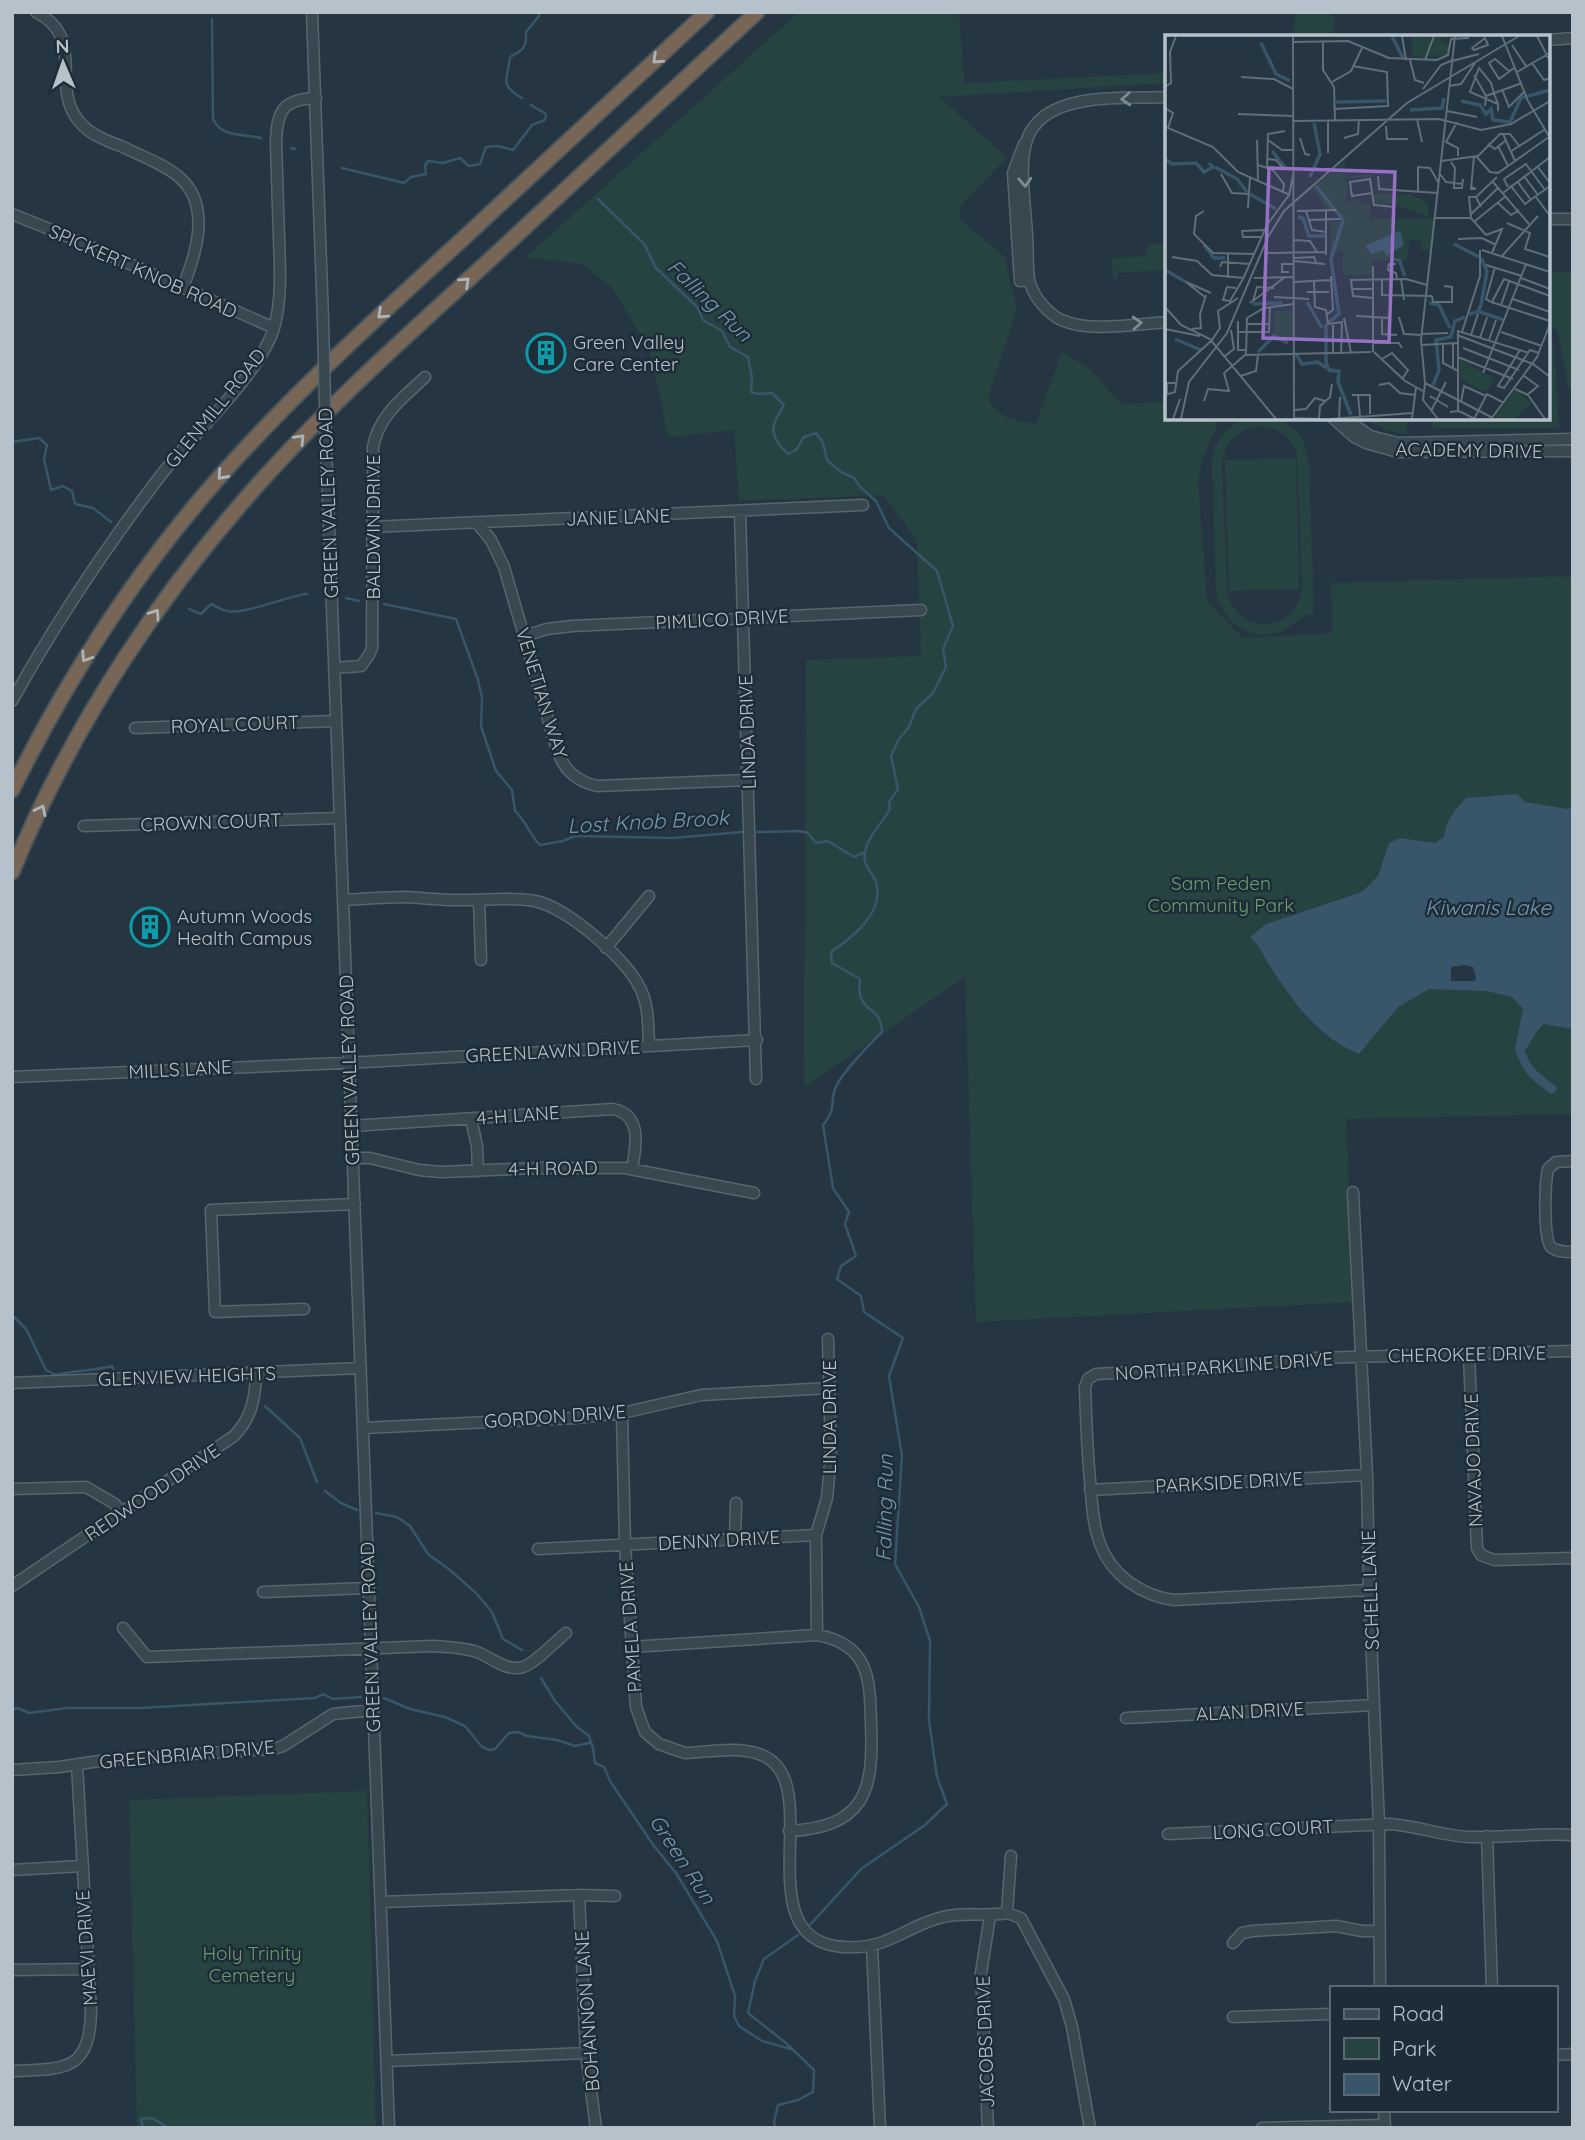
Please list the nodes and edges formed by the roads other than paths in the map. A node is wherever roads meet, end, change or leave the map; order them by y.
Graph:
1 (36, 12) edge
2 (312, 12) edge
3 (707, 12) edge
4 (757, 12) edge
5 (1573, 38) edge
6 (1550, 40) edge
7 (1165, 97) edge
8 (316, 98) junction
9 (12, 214) edge
10 (1550, 219) edge
11 (1573, 219) edge
12 (183, 287) junction
13 (1165, 322) edge
14 (274, 328) junction
15 (425, 377) dead end
16 (1335, 420) edge
17 (1348, 420) edge
18 (1573, 439) edge
19 (1573, 451) edge
20 (863, 505) dead end
21 (740, 512) junction
22 (477, 523) junction
23 (372, 527) junction
24 (921, 610) dead end
25 (744, 618) junction
26 (524, 636) junction
27 (334, 668) junction
28 (12, 702) edge
29 (336, 721) junction
30 (135, 727) dead end
31 (748, 780) junction
32 (12, 790) edge
33 (339, 818) junction
34 (84, 826) dead end
35 (12, 872) edge
36 (649, 896) dead end
37 (342, 900) junction
38 (479, 900) junction
39 (606, 947) junction
40 (481, 960) dead end
41 (757, 1040) junction
42 (649, 1045) junction
43 (349, 1062) junction
44 (12, 1077) edge
45 (756, 1079) dead end
46 (471, 1119) junction
47 (351, 1126) junction
48 (352, 1158) junction
49 (1573, 1161) edge
50 (632, 1170) junction
51 (478, 1171) junction
52 (1353, 1192) dead end
53 (754, 1193) dead end
54 (355, 1204) junction
55 (1573, 1252) edge
56 (304, 1308) dead end
57 (828, 1339) dead end
58 (1573, 1351) edge
59 (1469, 1355) junction
60 (1361, 1357) junction
61 (361, 1368) junction
62 (256, 1374) junction
63 (12, 1383) edge
64 (829, 1388) junction
65 (622, 1413) junction
66 (363, 1427) junction
67 (1367, 1475) junction
68 (12, 1489) edge
69 (1090, 1490) junction
70 (736, 1503) dead end
71 (121, 1513) junction
72 (816, 1535) junction
73 (735, 1539) junction
74 (625, 1545) junction
75 (538, 1549) dead end
76 (1573, 1558) edge
77 (12, 1586) edge
78 (369, 1588) junction
79 (1369, 1590) junction
80 (263, 1592) dead end
81 (122, 1628) dead end
82 (566, 1633) dead end
83 (817, 1636) junction
84 (631, 1647) junction
85 (370, 1648) junction
86 (1374, 1705) junction
87 (373, 1710) junction
88 (1126, 1718) dead end
89 (77, 1765) junction
90 (12, 1770) edge
91 (1379, 1824) junction
92 (789, 1830) junction
93 (1168, 1834) dead end
94 (1573, 1835) edge
95 (1487, 1836) junction
96 (1011, 1856) dead end
97 (81, 1867) junction
98 (12, 1870) edge
99 (579, 1895) junction
100 (615, 1896) dead end
101 (380, 1902) junction
102 (1007, 1913) junction
103 (990, 1916) junction
104 (1379, 1931) junction
105 (1233, 1943) dead end
106 (872, 1947) junction
107 (87, 1969) junction
108 (12, 1970) edge
109 (1380, 1986) edge
110 (1492, 1986) edge
111 (1330, 2014) edge
112 (1233, 2017) dead end
113 (586, 2053) junction
114 (387, 2061) junction
115 (12, 2071) edge
116 (1385, 2126) edge
117 (1316, 2127) edge
118 (389, 2128) edge
119 (596, 2128) edge
120 (880, 2128) edge
121 (988, 2128) edge
122 (1090, 2128) edge
123 (1262, 2128) edge

1 - 12 street
2 - 8 street, GREEN VALLEY ROAD
3 -> 32 highway
35 -> 4 highway
5 - 6 street
7 -> 13 street
8 - 14 street, GLENMILL ROAD
8 - 27 street, GREEN VALLEY ROAD, bridge
9 - 12 street, SPICKERT KNOB ROAD
10 - 11 street
12 - 14 street, SPICKERT KNOB ROAD
14 - 28 street, GLENMILL ROAD
15 - 23 street, BALDWIN DRIVE
16 - 19 street, ACADEMY DRIVE
17 - 18 street, ACADEMY DRIVE
20 - 21 street, JANIE LANE
21 - 22 street, JANIE LANE
21 - 25 street, LINDA DRIVE
22 - 23 street, JANIE LANE
22 - 26 street, VENETIAN WAY
23 - 27 street, BALDWIN DRIVE
24 - 25 street, PIMLICO DRIVE
25 - 26 street, PIMLICO DRIVE
25 - 31 street, LINDA DRIVE
26 - 31 street, VENETIAN WAY
27 - 29 street, GREEN VALLEY ROAD
29 - 30 street, ROYAL COURT
29 - 33 street, GREEN VALLEY ROAD
31 - 41 street, LINDA DRIVE
33 - 34 street, CROWN COURT
33 - 37 street, GREEN VALLEY ROAD
36 - 39 street
37 - 38 street
37 - 43 street, GREEN VALLEY ROAD
38 - 39 street
38 - 40 street
39 - 42 street
41 - 42 street, GREENLAWN DRIVE
41 - 45 street, LINDA DRIVE
42 - 43 street, GREENLAWN DRIVE
43 - 44 street, MILLS LANE
43 - 47 street, GREEN VALLEY ROAD
46 - 47 street, 4-H LANE
46 - 50 street, 4-H LANE
46 - 51 street
47 - 48 street, GREEN VALLEY ROAD
48 - 51 street, 4-H ROAD
48 - 54 street, GREEN VALLEY ROAD
49 - 55 street
50 - 51 street, 4-H ROAD
50 - 53 street, 4-H ROAD
52 - 60 street, SCHELL LANE
54 - 56 street
54 - 61 street, GREEN VALLEY ROAD
57 - 64 street, LINDA DRIVE
58 - 59 street, CHEROKEE DRIVE
59 - 60 street, CHEROKEE DRIVE
59 - 76 street, NAVAJO DRIVE
60 - 67 street, SCHELL LANE
60 - 69 street, NORTH PARKLINE DRIVE
61 - 62 street, GLENVIEW HEIGHTS
61 - 66 street, GREEN VALLEY ROAD
62 - 63 street, GLENVIEW HEIGHTS
62 - 71 street, REDWOOD DRIVE
64 - 65 street, GORDON DRIVE
64 - 72 street, LINDA DRIVE
65 - 66 street, GORDON DRIVE
65 - 74 street, PAMELA DRIVE
66 - 78 street, GREEN VALLEY ROAD
67 - 69 street, PARKSIDE DRIVE
67 - 79 street, SCHELL LANE
68 - 71 street
69 - 79 street
70 - 73 street
71 - 77 street, REDWOOD DRIVE
72 - 73 street, DENNY DRIVE
72 - 83 street, LINDA DRIVE
73 - 74 street, DENNY DRIVE
74 - 75 street, DENNY DRIVE
74 - 84 street, PAMELA DRIVE
78 - 80 street
78 - 85 street, GREEN VALLEY ROAD
79 - 86 street, SCHELL LANE
81 - 85 street
82 - 85 street
83 - 84 street
83 - 92 street
84 - 92 street, PAMELA DRIVE
85 - 87 street, GREEN VALLEY ROAD
86 - 88 street, ALAN DRIVE
86 - 91 street, SCHELL LANE
87 - 89 street, GREENBRIAR DRIVE
87 - 101 street, GREEN VALLEY ROAD
89 - 90 street, GREENBRIAR DRIVE
89 - 97 street, MAEVI DRIVE
91 - 93 street, LONG COURT
91 - 95 street, LONG COURT
91 - 104 street, SCHELL LANE
92 - 106 street, PAMELA DRIVE
94 - 95 street, LONG COURT
95 - 110 street
96 - 102 street
97 - 98 street
97 - 107 street, MAEVI DRIVE
99 - 100 street
99 - 101 street
99 - 113 street, BOHANNON LANE
101 - 114 street, GREEN VALLEY ROAD
102 - 103 street, PAMELA DRIVE
102 - 122 street
103 - 106 street, PAMELA DRIVE
103 - 121 street, JACOBS DRIVE
104 - 105 street
104 - 109 street, SCHELL LANE
106 - 120 street
107 - 108 street
107 - 115 street, MAEVI DRIVE
111 - 112 street
113 - 114 street
113 - 119 street, BOHANNON LANE
114 - 118 street, GREEN VALLEY ROAD
116 - 117 street
117 - 123 street

